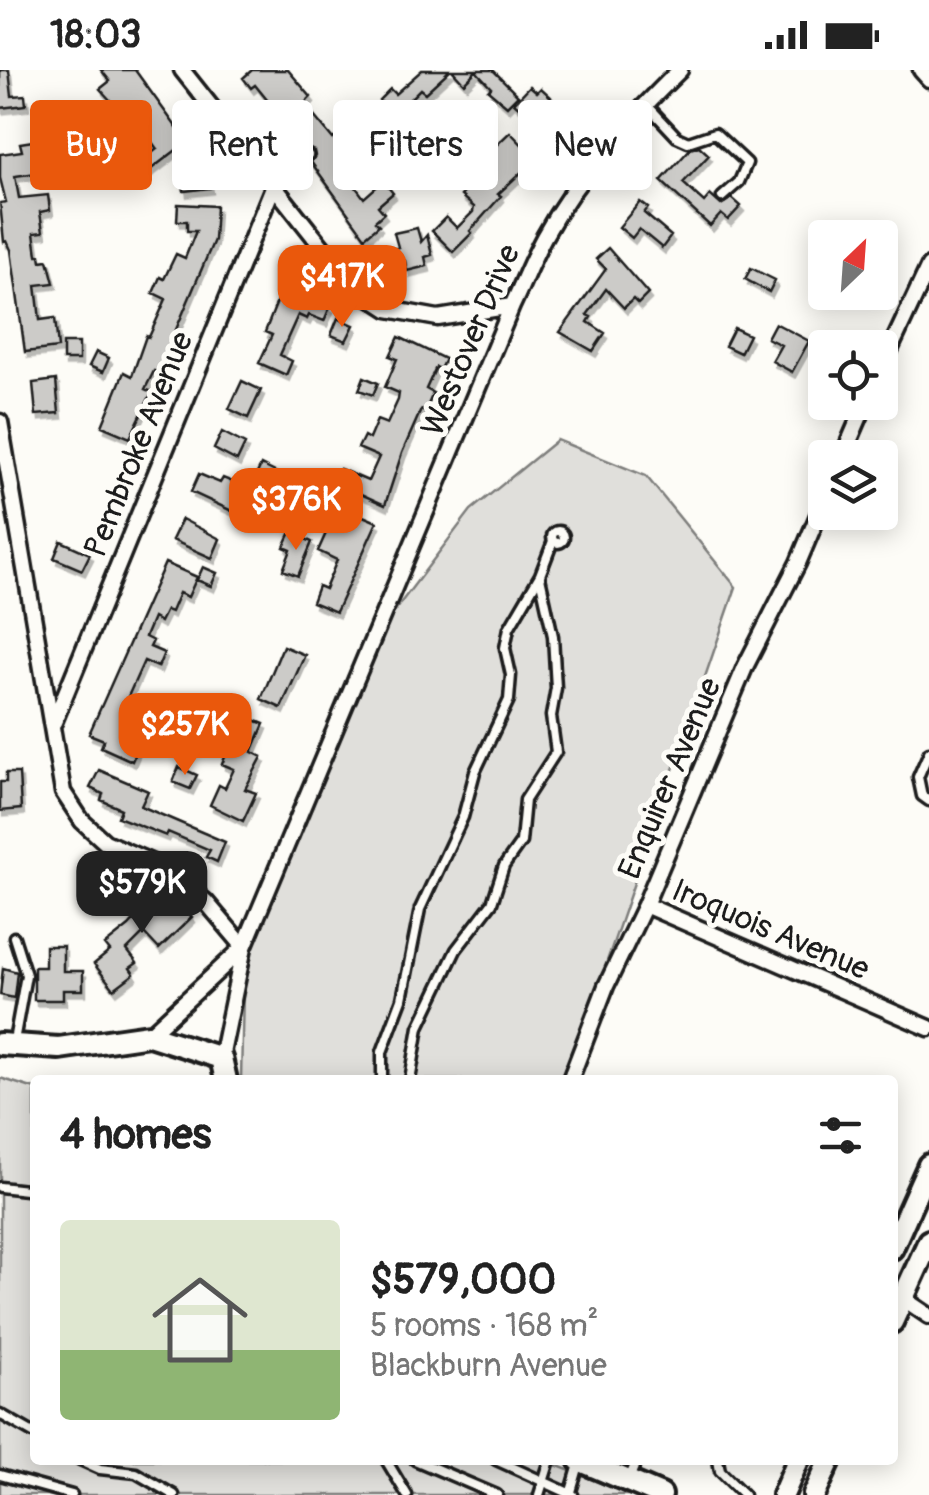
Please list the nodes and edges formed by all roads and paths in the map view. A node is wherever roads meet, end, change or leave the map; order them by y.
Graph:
1 (182, 70) edge
2 (680, 70) edge
3 (921, 70) edge
4 (929, 79) edge
5 (205, 100) edge
6 (650, 100) edge
7 (652, 111) edge
8 (272, 190) edge
9 (275, 190) edge
10 (574, 190) edge
11 (722, 196) dead end
12 (929, 266) edge
13 (512, 306) junction
14 (898, 333) edge
15 (0, 422) edge
16 (812, 530) edge
17 (554, 541) dead end
18 (540, 576) junction
19 (53, 722) junction
20 (929, 752) edge
21 (929, 800) edge
22 (646, 905) junction
23 (14, 937) dead end
24 (244, 948) junction
25 (929, 1028) edge
26 (148, 1035) junction
27 (7, 1045) edge
28 (222, 1058) junction
29 (225, 1075) edge
30 (382, 1075) edge
31 (411, 1075) edge
32 (572, 1075) edge
33 (929, 1165) edge
34 (0, 1188) edge
35 (30, 1190) edge
36 (898, 1235) edge
37 (929, 1241) edge
38 (898, 1294) edge
39 (929, 1316) edge
40 (0, 1414) edge
41 (30, 1431) edge
42 (92, 1465) edge
43 (389, 1465) edge
44 (427, 1465) edge
45 (508, 1465) edge
46 (548, 1465) edge
47 (579, 1465) edge
48 (591, 1465) edge
49 (635, 1465) edge
50 (719, 1465) edge
51 (796, 1465) edge
52 (828, 1465) edge
53 (0, 1475) edge
54 (544, 1480) junction
55 (628, 1481) junction
56 (571, 1494) edge
57 (72, 1495) edge
58 (174, 1495) edge
59 (408, 1495) edge
60 (497, 1495) edge
61 (539, 1495) edge
62 (661, 1495) edge
63 (744, 1495) edge
64 (783, 1495) edge
65 (814, 1495) edge

1 - 5 street
2 - 6 street, Westover Drive
3 - 4 street
7 - 11 lane
8 - 19 street, Pembroke Avenue
9 - 13 street
10 - 13 street, Westover Drive
12 - 14 street
13 - 24 street, Westover Drive
15 - 19 street
16 - 22 street, Enquirer Avenue
17 - 18 lane
18 - 30 lane
18 - 31 lane
19 - 24 street
20 - 21 lane
22 - 25 street, Iroquois Avenue
22 - 32 street, Enquirer Avenue
23 - 27 lane
24 - 26 street
24 - 28 street, Westover Drive
26 - 27 main road
26 - 28 main road
28 - 29 main road
33 - 36 main road
34 - 35 lane
37 - 38 main road
38 - 39 street
40 - 41 lane
42 - 58 lane
43 - 59 lane
44 - 60 lane
45 - 54 lane
46 - 54 lane
47 - 56 lane
48 - 55 main road
49 - 55 lane
50 - 63 lane
51 - 64 main road
52 - 65 main road
53 - 57 lane
54 - 56 lane
54 - 61 lane
55 - 62 main road

